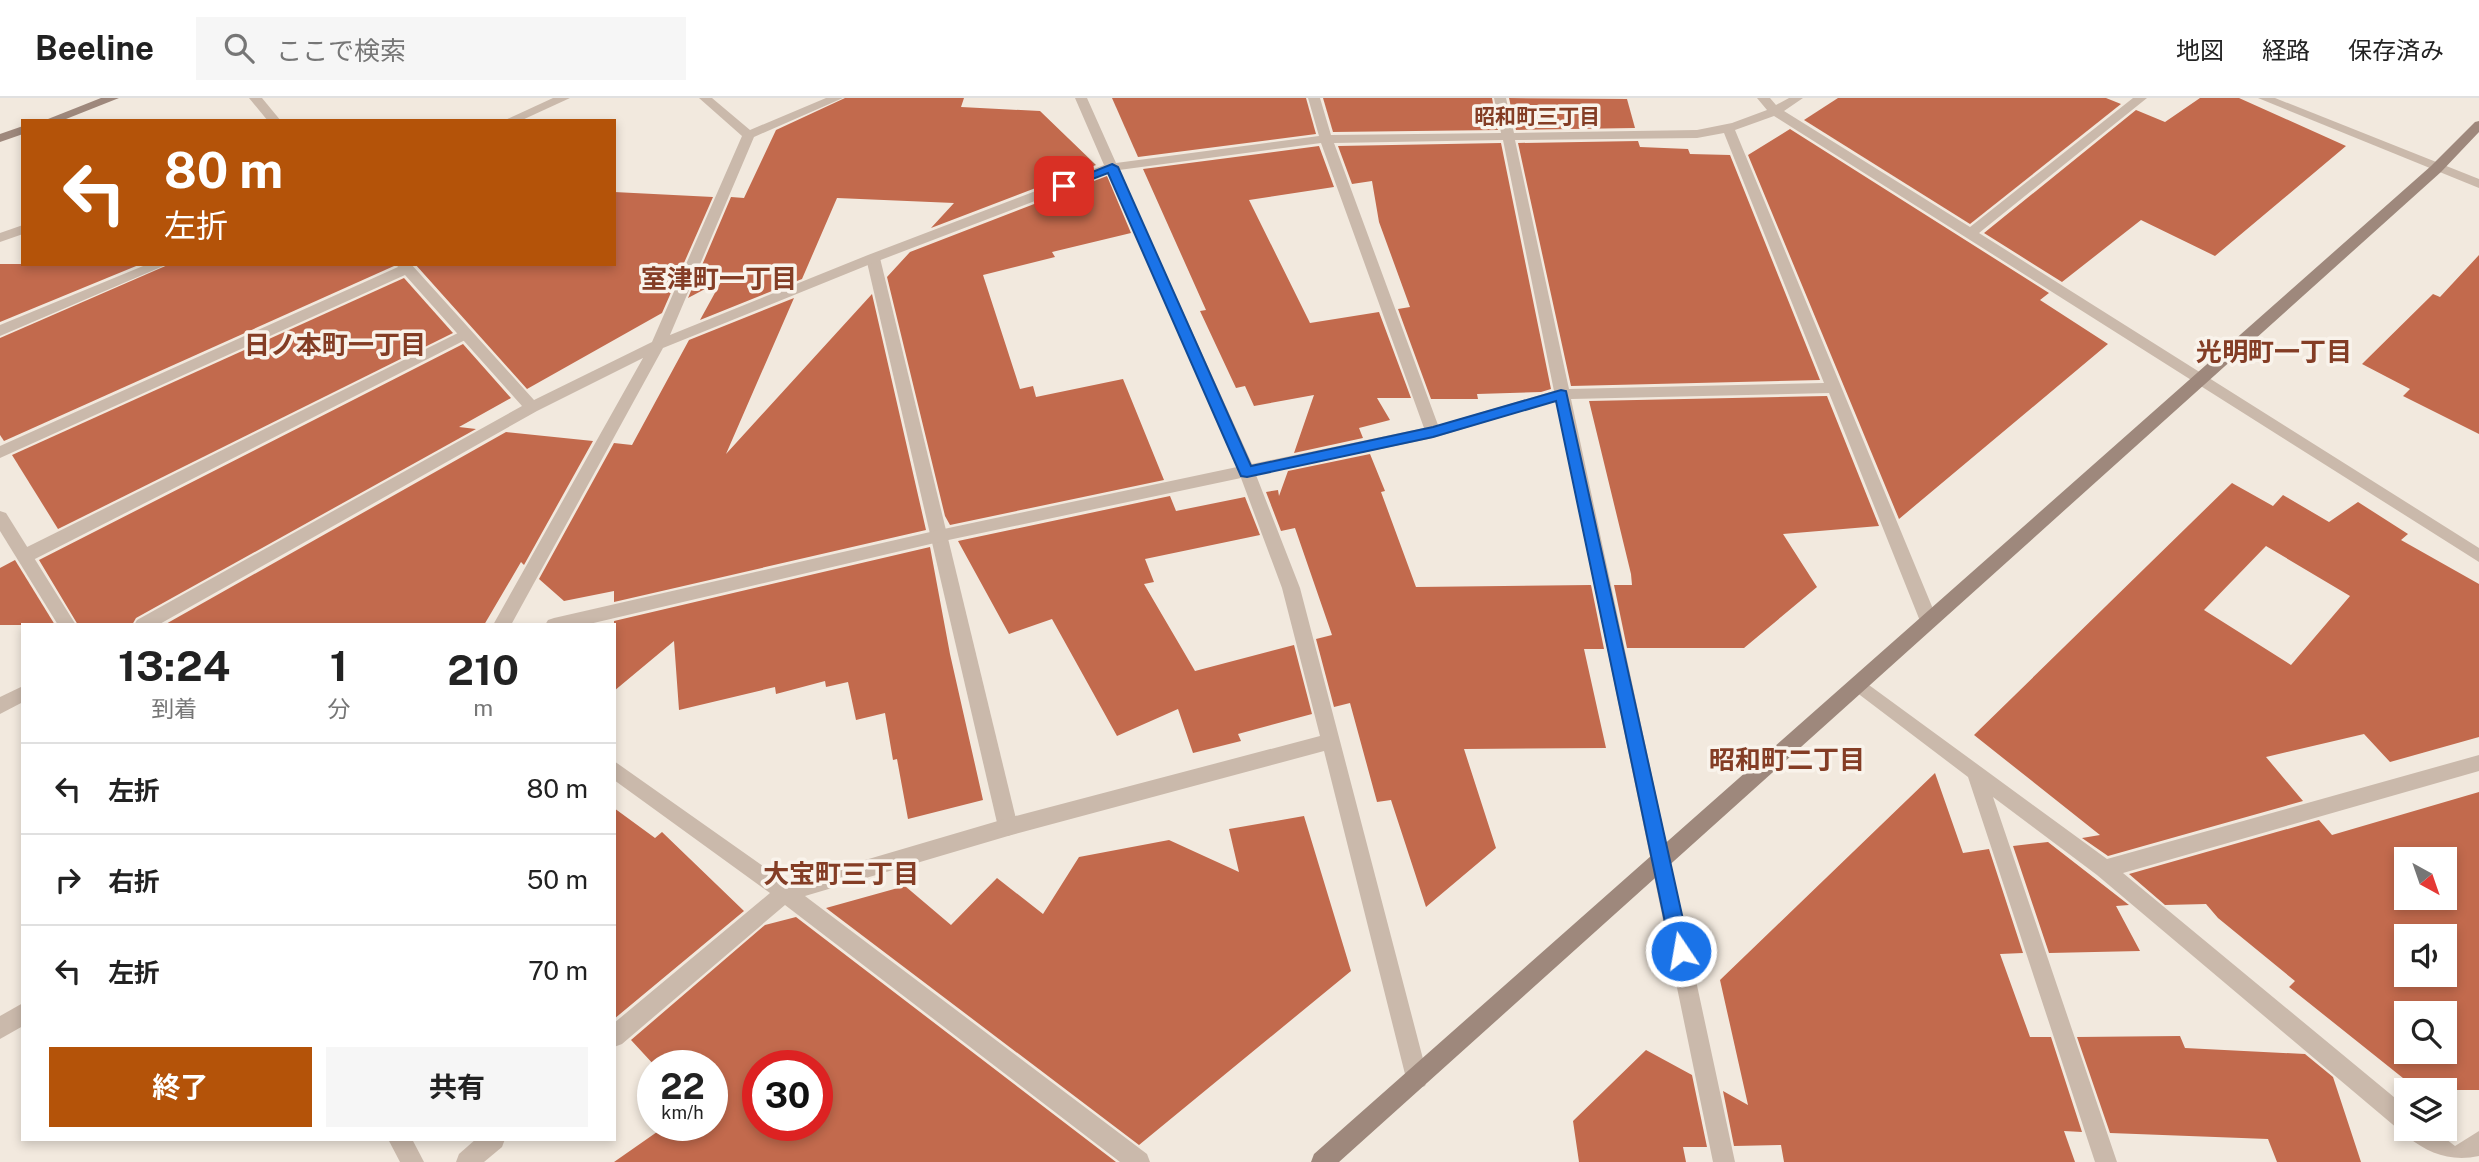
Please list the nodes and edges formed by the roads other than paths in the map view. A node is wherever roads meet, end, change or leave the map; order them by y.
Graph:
1 (113, 98) edge
2 (256, 98) edge
3 (564, 98) edge
4 (705, 98) edge
5 (837, 98) edge
6 (1081, 98) edge
7 (1314, 98) edge
8 (1500, 98) edge
9 (1763, 98) edge
10 (1797, 98) edge
11 (2141, 98) edge
12 (2264, 98) edge
13 (1776, 111) junction
14 (55, 119) edge
15 (273, 119) edge
16 (514, 119) edge
17 (2479, 125) edge
18 (1729, 130) junction
19 (21, 131) edge
20 (749, 135) junction
21 (1508, 135) junction
22 (0, 138) edge
23 (1326, 139) junction
24 (1112, 167) junction
25 (2436, 169) junction
26 (2479, 184) edge
27 (21, 230) edge
28 (1969, 233) junction
29 (0, 238) edge
30 (873, 257) junction
31 (156, 266) edge
32 (405, 267) edge
33 (0, 331) edge
34 (466, 334) junction
35 (658, 345) junction
36 (2201, 377) junction
37 (1832, 388) junction
38 (1561, 394) junction
39 (532, 407) junction
40 (1433, 432) junction
41 (0, 452) edge
42 (1247, 472) junction
43 (0, 517) edge
44 (939, 536) junction
45 (25, 556) junction
46 (2479, 556) edge
47 (1929, 621) junction
48 (66, 623) edge
49 (147, 623) edge
50 (503, 623) edge
51 (563, 623) edge
52 (1858, 684) junction
53 (21, 694) edge
54 (0, 706) edge
55 (1329, 741) junction
56 (2479, 763) edge
57 (616, 770) edge
58 (1976, 774) junction
59 (1008, 827) junction
60 (1662, 859) junction
61 (2104, 869) junction
62 (785, 893) junction
63 (21, 1014) edge
64 (0, 1029) edge
65 (616, 1035) edge
66 (1417, 1077) junction
67 (2394, 1111) edge
68 (400, 1141) edge
69 (492, 1141) edge
70 (2430, 1141) edge
71 (2479, 1142) edge
72 (2454, 1161) edge
73 (413, 1162) edge
74 (467, 1162) edge
75 (1139, 1162) edge
76 (1322, 1162) edge
77 (1724, 1162) edge
78 (2106, 1162) edge

1 - 14 street
2 - 15 street
3 - 16 street
4 - 20 street
5 - 20 street
6 - 24 street
7 - 23 street
8 - 21 street
9 - 13 street
10 - 13 street
11 - 28 street
12 - 25 street
13 - 18 street
13 - 28 street
17 - 25 street
18 - 21 street
18 - 37 street
19 - 22 street
20 - 35 street
21 - 23 street
21 - 38 street
23 - 24 street
23 - 40 street
24 - 30 street
24 - 42 street
25 - 26 street
25 - 36 street
27 - 29 street
28 - 36 street
30 - 35 street
30 - 44 street
31 - 33 street
32 - 34 street
32 - 41 street
34 - 39 street
34 - 45 street
35 - 39 street
35 - 50 street
36 - 46 street
36 - 47 street
37 - 38 street
37 - 47 street
38 - 40 street
38 - 60 street
39 - 49 street
40 - 42 street
42 - 44 street
42 - 55 street
43 - 45 street
44 - 51 street
44 - 59 street
45 - 48 street
47 - 52 street
52 - 58 street
52 - 60 street
53 - 54 street
55 - 59 street
55 - 66 street
56 - 61 street
57 - 62 street
58 - 61 street
58 - 78 street
59 - 62 street
60 - 66 street
60 - 77 street
61 - 67 street
62 - 65 street
62 - 75 street
63 - 64 street
66 - 76 street
68 - 73 street
69 - 74 street
70 - 72 street
71 - 72 street

